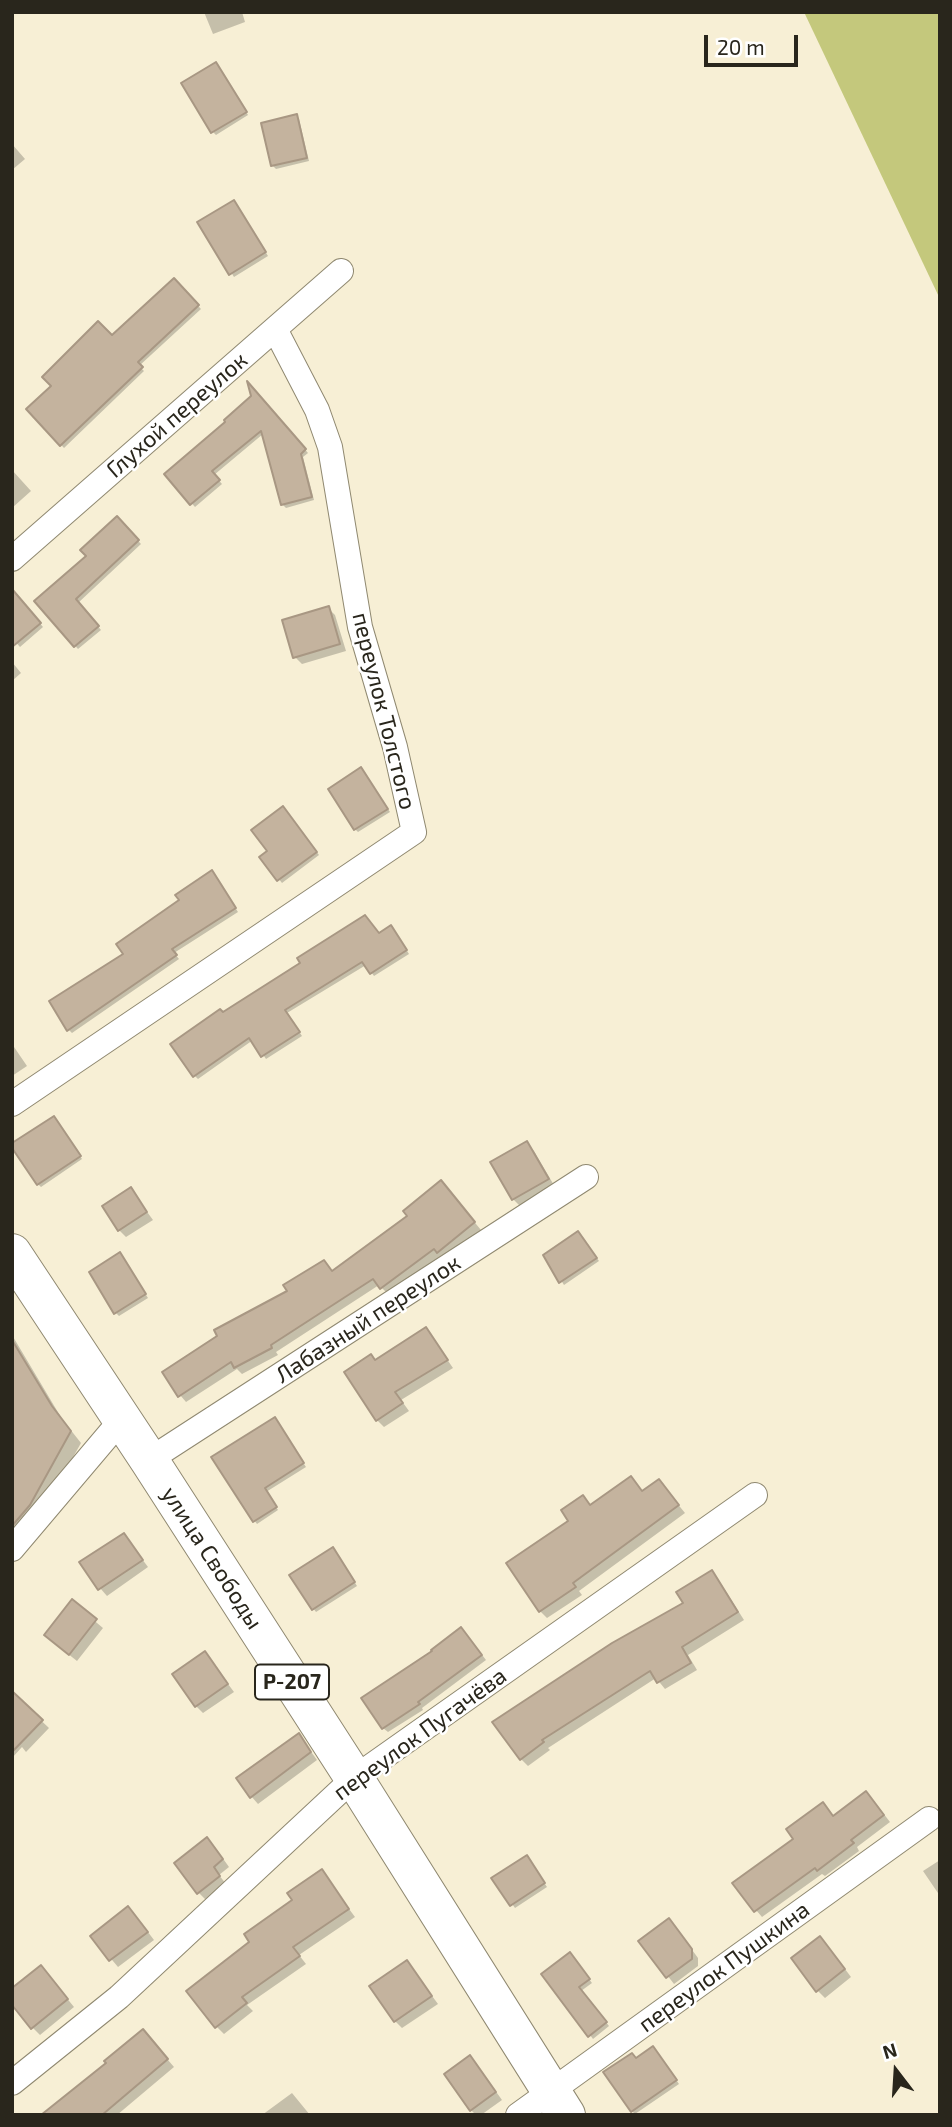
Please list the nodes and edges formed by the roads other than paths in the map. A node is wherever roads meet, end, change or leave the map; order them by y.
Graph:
1 (341, 271) dead end
2 (275, 329) junction
3 (12, 559) edge
4 (12, 1104) edge
5 (586, 1177) dead end
6 (12, 1253) edge
7 (122, 1419) junction
8 (149, 1460) junction
9 (754, 1495) dead end
10 (12, 1549) edge
11 (354, 1778) junction
12 (929, 1819) dead end
13 (12, 2083) edge
14 (559, 2103) edge
15 (518, 2115) edge

1 - 2 street, Глухой переулок
2 - 3 street, Глухой переулок
2 - 4 street, переулок Толстого
5 - 8 street, Лабазный переулок
6 - 7 main road, улица Свободы / Р-207
7 - 8 main road, улица Свободы / Р-207
7 - 10 street
8 - 11 main road, улица Свободы / Р-207
9 - 11 street, переулок Пугачёва
11 - 13 street, переулок Пугачёва
11 - 14 main road, улица Свободы / Р-207
12 - 14 street, переулок Пушкина
14 - 15 street, переулок Пушкина

